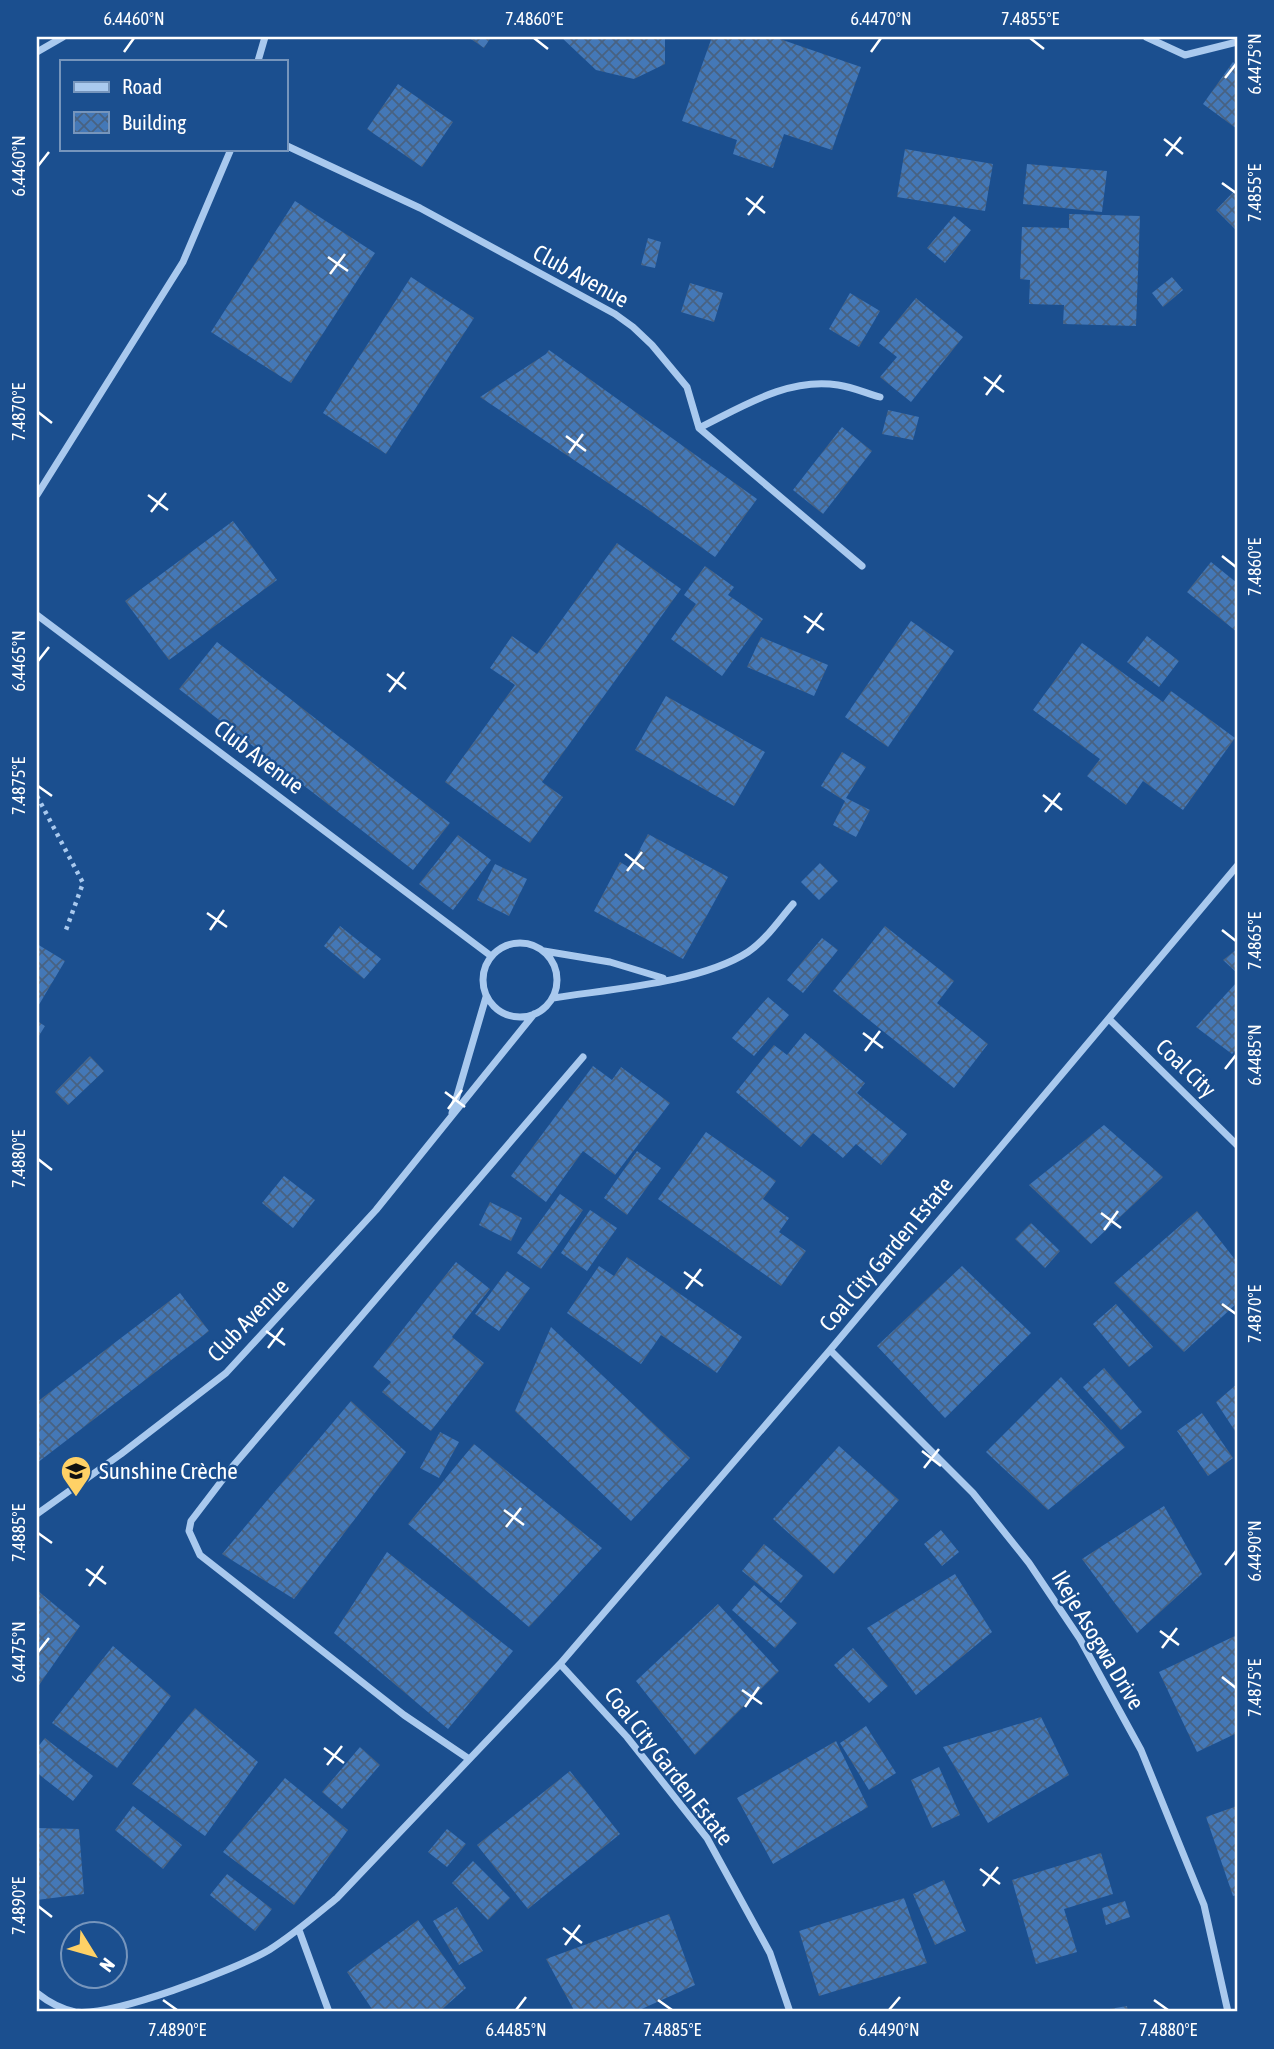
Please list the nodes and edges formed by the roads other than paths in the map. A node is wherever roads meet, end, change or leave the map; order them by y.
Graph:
1 (63, 37) edge
2 (265, 37) edge
3 (1146, 37) edge
4 (1237, 42) edge
5 (37, 52) edge
6 (258, 60) edge
7 (287, 146) edge
8 (231, 150) edge
9 (880, 397) dead end
10 (699, 428) junction
11 (37, 495) edge
12 (862, 566) dead end
13 (37, 615) edge
14 (1237, 866) edge
15 (793, 904) dead end
16 (544, 951) junction
17 (491, 956) junction
18 (667, 979) junction
19 (486, 997) junction
20 (553, 998) junction
21 (534, 1014) junction
22 (1109, 1019) junction
23 (583, 1057) dead end
24 (451, 1117) junction
25 (1237, 1145) edge
26 (830, 1350) junction
27 (37, 1514) edge
28 (560, 1664) junction
29 (469, 1759) junction
30 (299, 1930) junction
31 (37, 1993) edge
32 (329, 2012) edge
33 (790, 2012) edge
34 (1228, 2012) edge

1 - 5 street
2 - 6 street
3 - 4 street
7 - 10 street, Club Avenue
8 - 11 street
9 - 10 street
10 - 12 street
13 - 17 street, Club Avenue
14 - 22 street, Coal City Garden Estate
15 - 18 street
16 - 17 street
16 - 18 street
16 - 20 street
17 - 19 street, Club Avenue
18 - 20 street
19 - 21 street
19 - 24 street, Club Avenue
20 - 21 street, Club Avenue
21 - 24 street, Club Avenue
22 - 25 street, Coal City
22 - 26 street, Coal City Garden Estate
23 - 29 street
24 - 27 street, Club Avenue
26 - 28 street, Coal City Garden Estate
26 - 34 street, Ikeje Asogwa Drive
28 - 29 street, Coal City Garden Estate
28 - 33 street, Coal City Garden Estate
29 - 30 street, Coal City Garden Estate
30 - 31 street, Coal City Garden Estate
30 - 32 street

